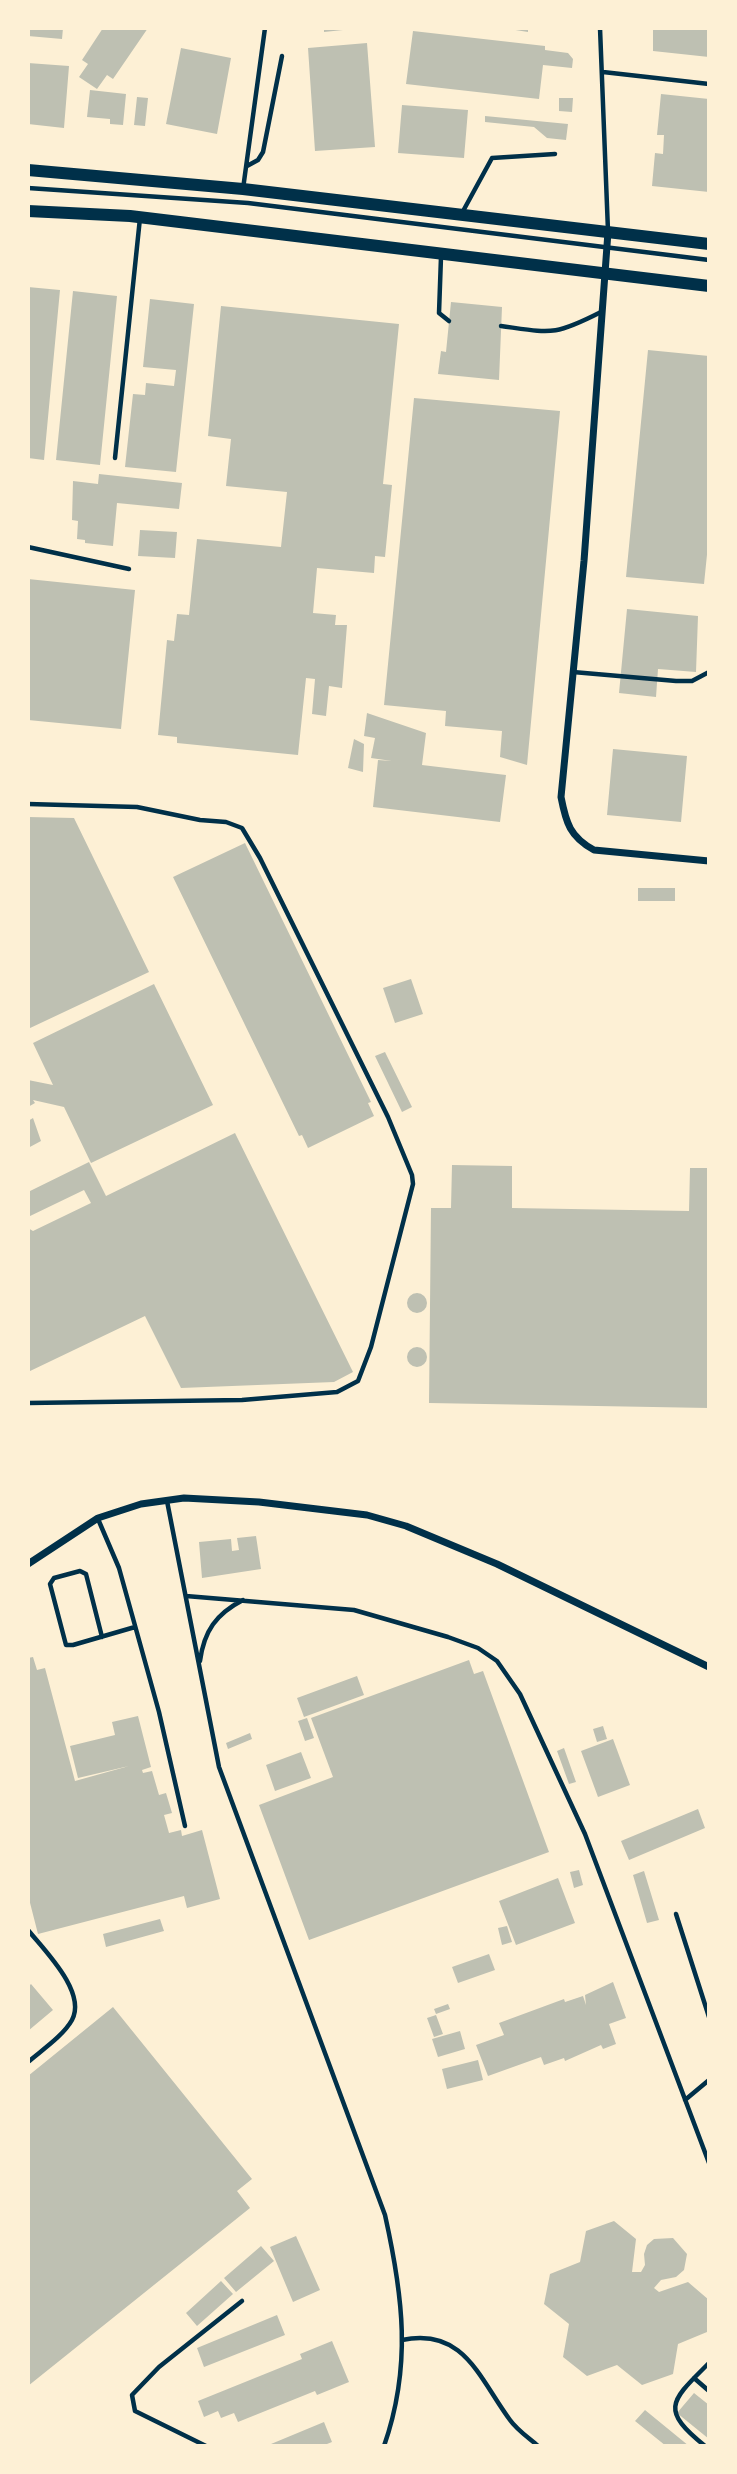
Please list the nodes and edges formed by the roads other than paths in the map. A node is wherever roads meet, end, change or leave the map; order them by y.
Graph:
1 (265, 28) edge
2 (600, 28) edge
3 (282, 56) dead end
4 (603, 72) junction
5 (709, 85) edge
6 (555, 154) dead end
7 (246, 166) junction
8 (28, 170) edge
9 (28, 188) edge
10 (243, 190) junction
11 (28, 211) edge
12 (461, 213) junction
13 (140, 218) junction
14 (608, 232) junction
15 (709, 244) edge
16 (607, 249) junction
17 (441, 253) junction
18 (709, 260) edge
19 (605, 274) junction
20 (709, 286) edge
21 (601, 312) junction
22 (449, 321) dead end
23 (500, 326) dead end
24 (115, 458) dead end
25 (28, 547) edge
26 (130, 569) dead end
27 (572, 671) junction
28 (709, 672) edge
29 (28, 804) edge
30 (709, 861) edge
31 (28, 1403) edge
32 (167, 1500) junction
33 (97, 1518) junction
34 (28, 1564) edge
35 (186, 1596) junction
36 (243, 1600) junction
37 (135, 1627) junction
38 (102, 1637) junction
39 (199, 1667) junction
40 (709, 1667) edge
41 (185, 1826) dead end
42 (676, 1914) dead end
43 (28, 1930) edge
44 (709, 2017) edge
45 (28, 2062) edge
46 (709, 2080) edge
47 (685, 2099) junction
48 (709, 2163) edge
49 (242, 2301) dead end
50 (402, 2340) junction
51 (709, 2362) edge
52 (694, 2378) junction
53 (709, 2391) edge
54 (206, 2446) edge
55 (384, 2446) edge
56 (538, 2446) edge
57 (705, 2446) edge

1 - 7 lane
2 - 4 lane
3 - 7 lane
4 - 5 lane
4 - 14 lane
6 - 12 lane
7 - 10 lane
8 - 10 main road
9 - 16 lane
10 - 12 main road
11 - 13 main road
12 - 14 main road
13 - 17 main road
13 - 24 lane
14 - 15 main road
14 - 16 street
16 - 18 lane
16 - 19 street
17 - 19 main road
17 - 22 lane
19 - 20 main road
19 - 21 street
21 - 23 lane
21 - 27 street
25 - 26 lane
27 - 28 lane
27 - 30 street
29 - 31 lane
32 - 33 street
32 - 35 lane
32 - 40 street
33 - 34 street
33 - 37 lane
35 - 36 lane
35 - 39 lane
36 - 39 lane
36 - 47 lane
37 - 38 lane
37 - 41 lane
38 - 38 lane
39 - 50 lane
42 - 44 lane
43 - 45 lane
46 - 47 lane
47 - 48 lane
49 - 54 lane
50 - 55 lane
50 - 56 lane
51 - 52 lane
52 - 53 lane
52 - 57 lane

